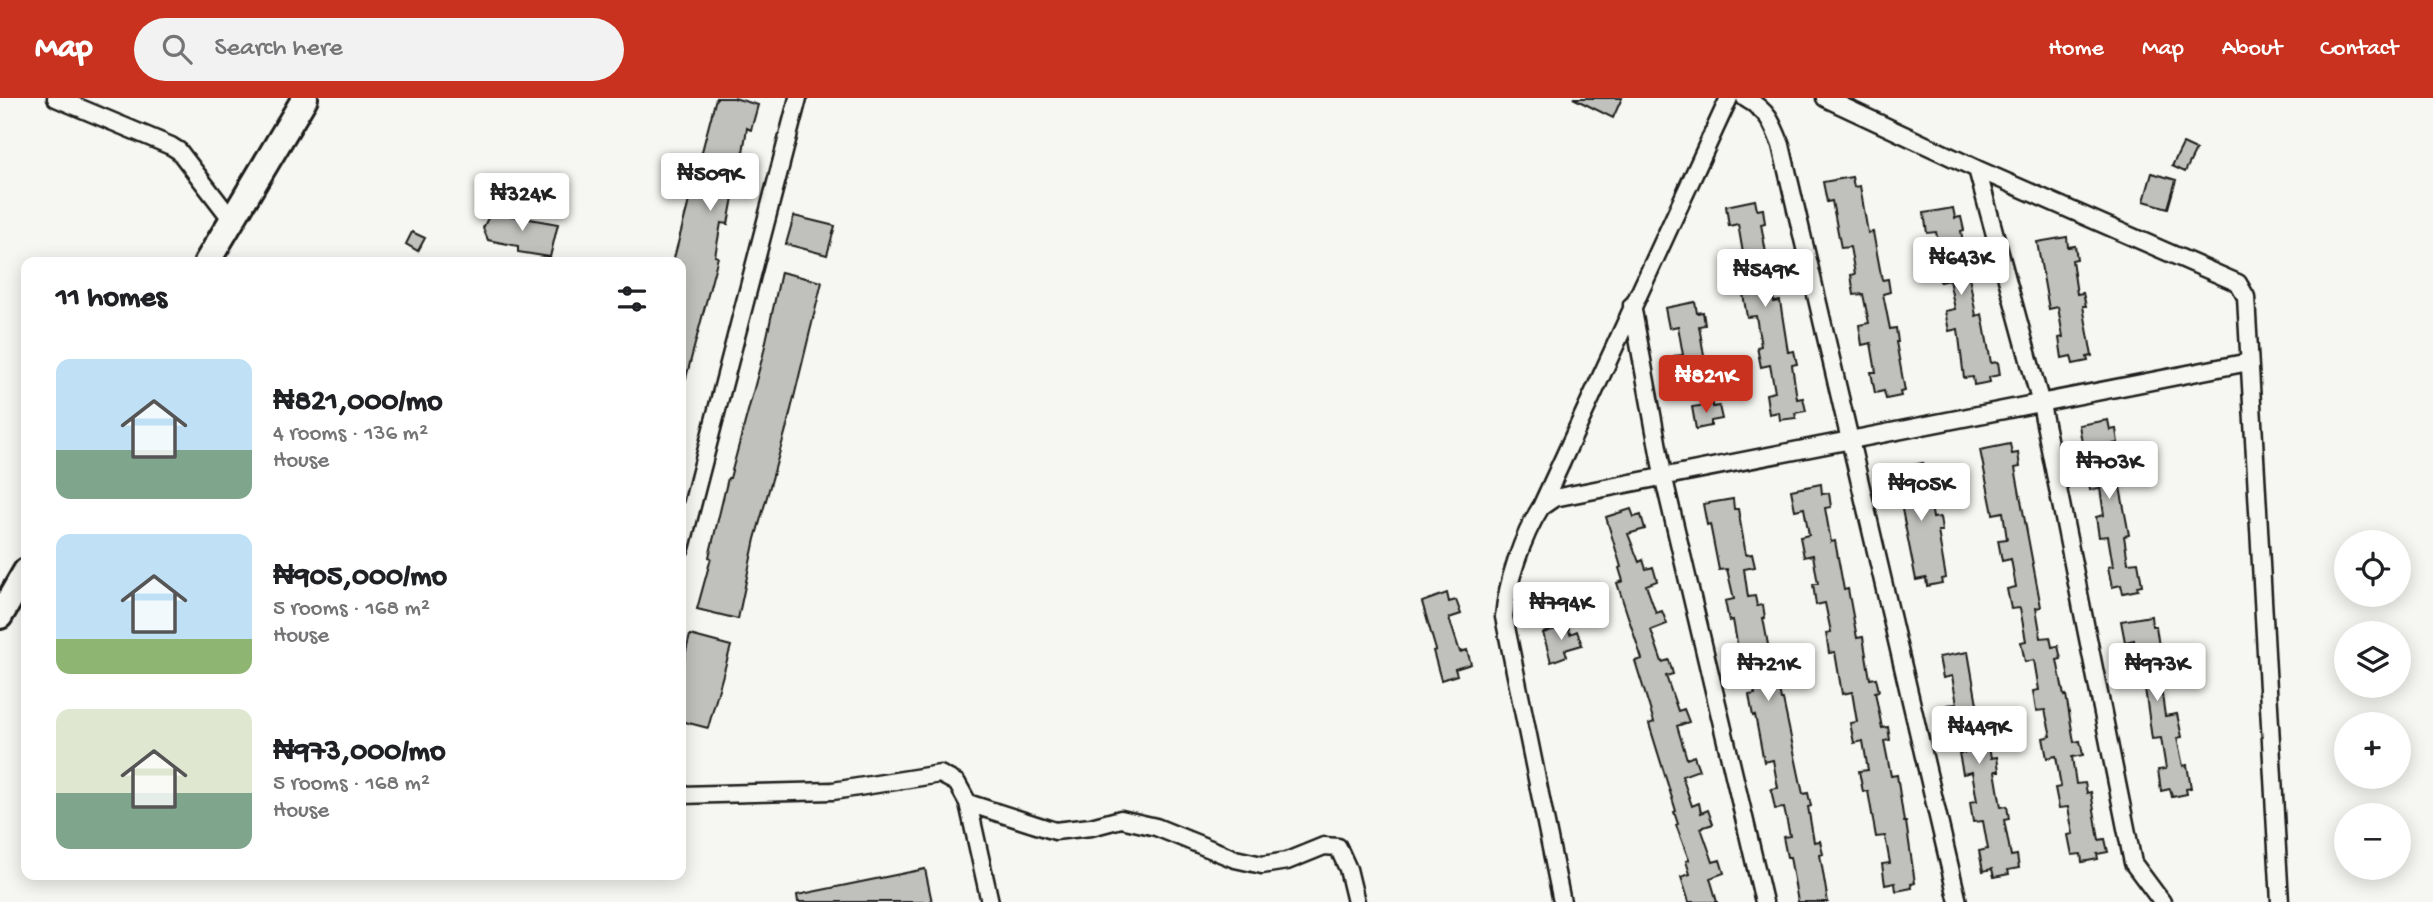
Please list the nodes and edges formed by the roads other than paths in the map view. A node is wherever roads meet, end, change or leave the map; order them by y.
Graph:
1 (56, 98) edge
2 (305, 98) edge
3 (798, 98) edge
4 (1729, 98) edge
5 (1745, 98) edge
6 (1825, 98) edge
7 (1977, 169) junction
8 (232, 220) junction
9 (211, 257) edge
10 (1632, 305) junction
11 (2249, 362) junction
12 (2041, 404) junction
13 (1851, 438) junction
14 (1663, 475) junction
15 (1541, 507) junction
16 (686, 529) edge
17 (21, 580) edge
18 (0, 616) edge
19 (686, 795) edge
20 (968, 803) junction
21 (990, 902) edge
22 (1356, 902) edge
23 (1562, 902) edge
24 (1764, 902) edge
25 (1958, 902) edge
26 (2162, 902) edge
27 (2280, 902) edge

1 - 8 street
2 - 8 main road
3 - 16 street
4 - 10 street
5 - 13 street
6 - 7 street
7 - 11 street
7 - 12 street
8 - 9 main road
10 - 14 street
10 - 15 street
11 - 12 street
11 - 27 street
12 - 13 street
12 - 26 street
13 - 14 street
13 - 25 street
14 - 15 street
14 - 24 street
15 - 23 street
17 - 18 main road
19 - 20 street
20 - 21 street
20 - 22 street

